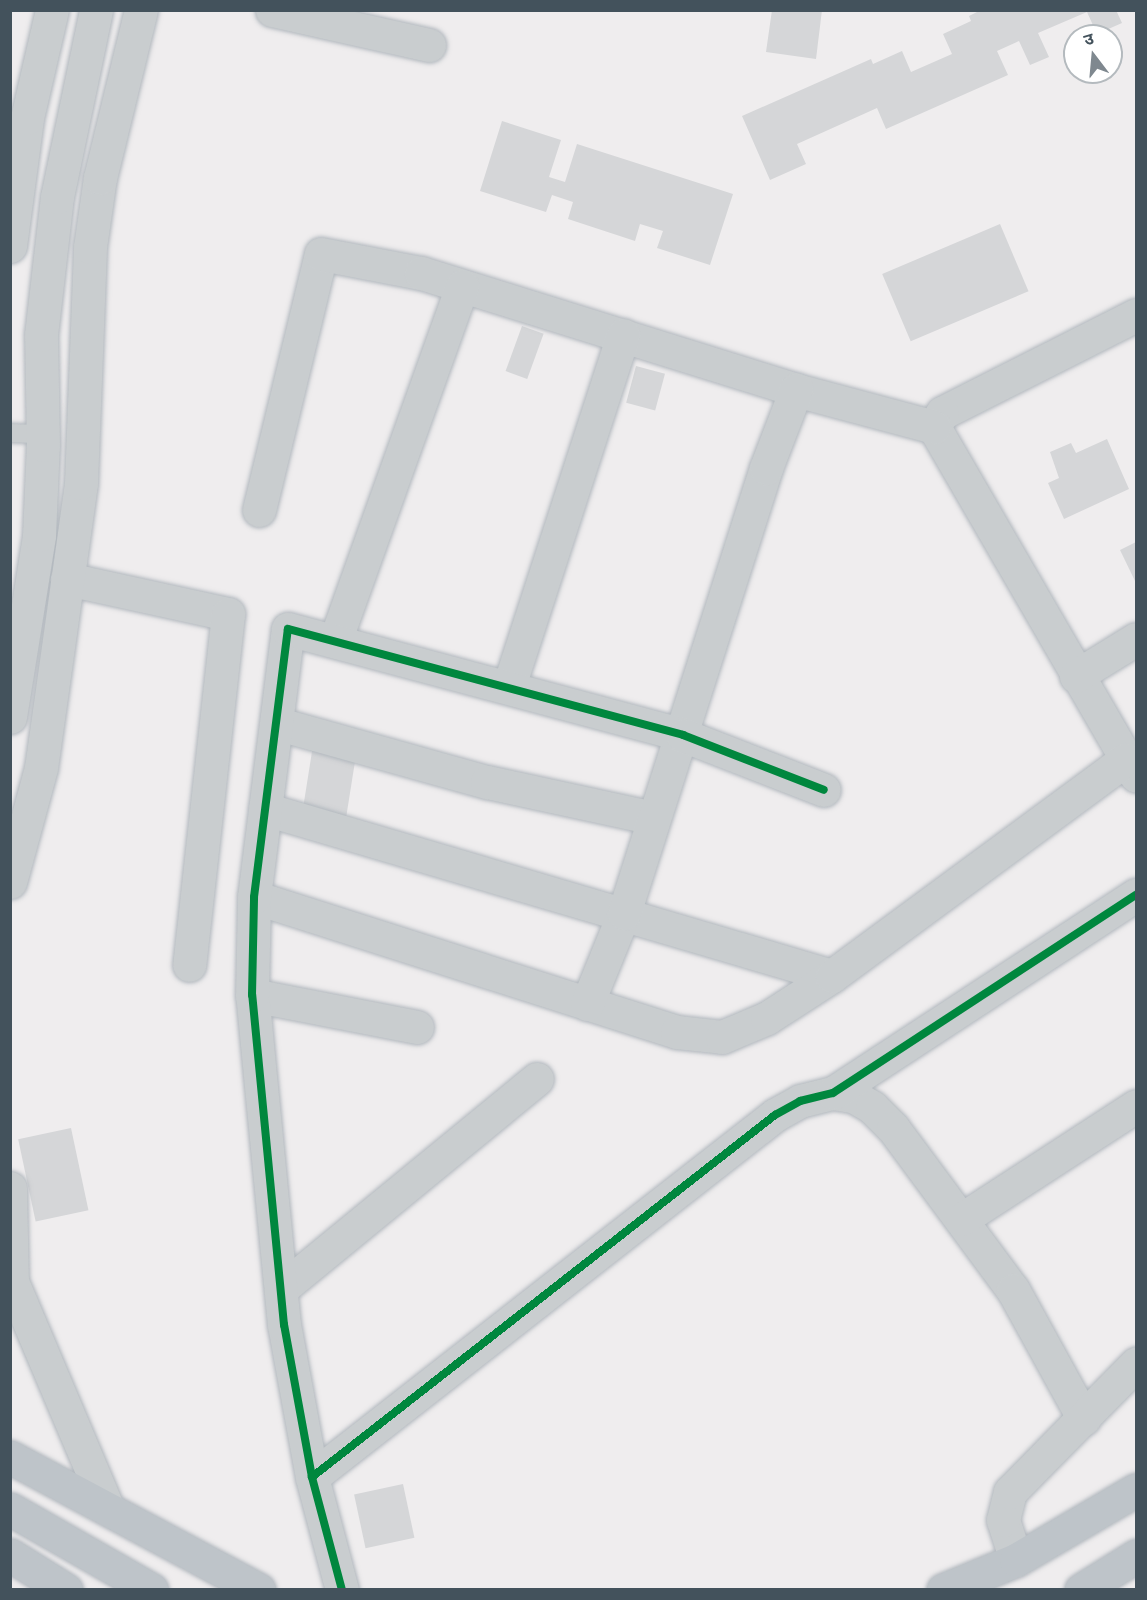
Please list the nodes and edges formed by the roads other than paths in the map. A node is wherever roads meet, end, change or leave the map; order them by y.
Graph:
1 (52, 10) edge
2 (96, 10) edge
3 (141, 10) edge
4 (272, 10) edge
5 (429, 45) dead end
6 (10, 246) edge
7 (462, 286) junction
8 (1137, 315) edge
9 (623, 335) junction
10 (796, 390) junction
11 (934, 427) junction
12 (10, 433) edge
13 (43, 434) junction
14 (259, 510) dead end
15 (68, 579) junction
16 (1137, 639) edge
17 (335, 641) junction
18 (1076, 676) junction
19 (509, 686) junction
20 (10, 717) edge
21 (279, 724) junction
22 (683, 735) junction
23 (1131, 767) edge
24 (824, 790) dead end
25 (265, 808) junction
26 (653, 818) junction
27 (10, 882) edge
28 (1137, 895) edge
29 (254, 897) junction
30 (624, 913) junction
31 (189, 965) dead end
32 (832, 976) junction
33 (252, 995) junction
34 (587, 1004) junction
35 (417, 1027) dead end
36 (537, 1079) dead end
37 (833, 1093) junction
38 (1137, 1106) edge
39 (10, 1188) edge
40 (962, 1219) junction
41 (11, 1279) edge
42 (281, 1289) junction
43 (1137, 1364) edge
44 (1084, 1419) junction
45 (10, 1457) edge
46 (312, 1477) junction
47 (1137, 1490) edge
48 (10, 1509) edge
49 (108, 1509) junction
50 (10, 1555) edge
51 (1137, 1556) edge
52 (1016, 1560) junction
53 (66, 1590) edge
54 (152, 1590) edge
55 (259, 1590) edge
56 (342, 1590) edge
57 (944, 1590) edge
58 (1081, 1590) edge

1 - 6 street
2 - 13 street
3 - 15 street
4 - 5 street
7 - 9 street
7 - 14 street
7 - 17 street
8 - 11 street
9 - 10 street
9 - 19 street
10 - 11 street
10 - 22 street
11 - 18 street
12 - 13 lane
13 - 20 street
15 - 27 street
15 - 31 street
16 - 18 street
17 - 19 street
17 - 21 street
18 - 23 street
19 - 22 street
21 - 25 street
21 - 26 street
22 - 24 street
22 - 26 street
23 - 32 street
25 - 29 street
25 - 30 street
26 - 30 street
28 - 37 street
29 - 33 street
29 - 34 street
30 - 32 street
30 - 34 street
32 - 34 street
33 - 35 street
33 - 42 street
36 - 42 street
37 - 40 street
37 - 46 street
38 - 40 street
39 - 41 street
40 - 44 street
41 - 49 street
42 - 46 street
43 - 44 street
44 - 52 street
45 - 49 highway
46 - 56 street
47 - 52 highway
48 - 54 highway
49 - 55 highway
50 - 53 highway
51 - 58 highway
52 - 57 highway

